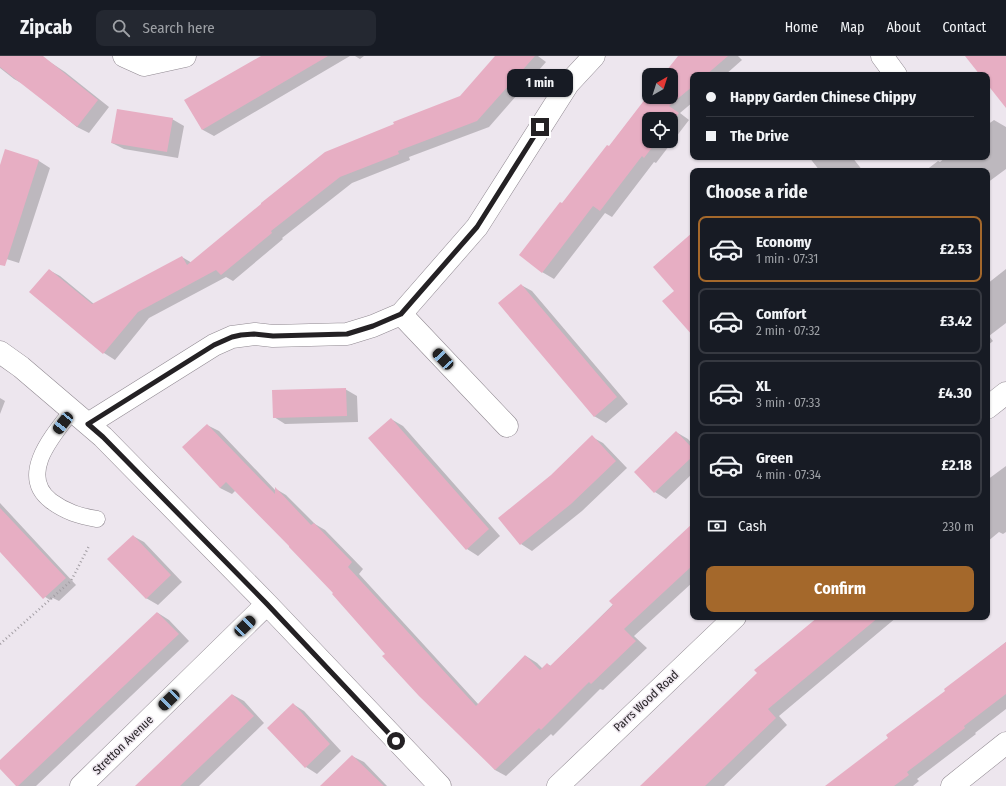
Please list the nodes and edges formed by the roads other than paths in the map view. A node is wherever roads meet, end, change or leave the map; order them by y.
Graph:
1 (124, 56) edge
2 (185, 56) edge
3 (594, 56) edge
4 (882, 56) edge
5 (894, 72) edge
6 (401, 314) junction
7 (0, 352) edge
8 (1006, 393) edge
9 (990, 406) edge
10 (80, 417) junction
11 (507, 426) dead end
12 (96, 519) dead end
13 (267, 604) junction
14 (732, 620) edge
15 (1006, 743) edge
16 (81, 786) edge
17 (440, 786) edge
18 (558, 786) edge
19 (952, 786) edge

1 - 2 street
3 - 6 street
4 - 5 street
6 - 10 street
6 - 11 street
7 - 10 street
8 - 9 street
10 - 12 lane
10 - 13 street
13 - 16 street, Stretton Avenue
13 - 17 street
14 - 18 street, Parrs Wood Road
15 - 19 street

